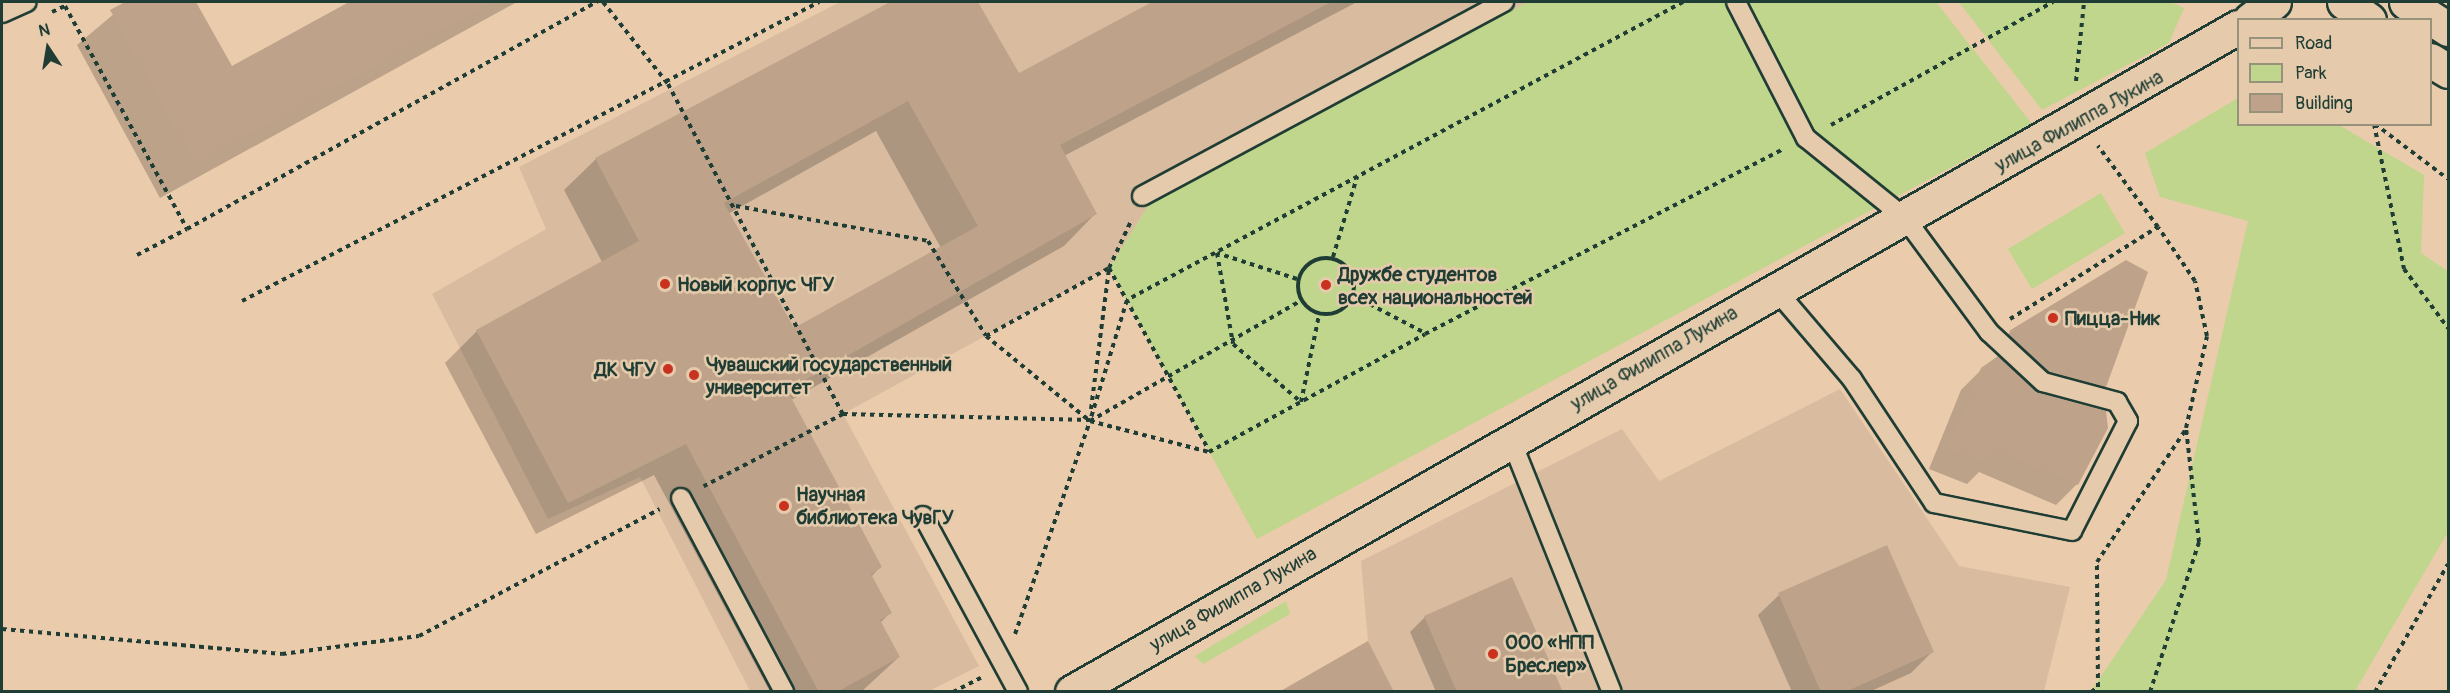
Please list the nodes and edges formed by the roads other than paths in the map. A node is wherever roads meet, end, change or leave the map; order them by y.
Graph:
1 (27, 2) edge
2 (1504, 2) edge
3 (1736, 2) edge
4 (2274, 2) edge
5 (2344, 2) edge
6 (2406, 2) edge
7 (2, 13) edge
8 (2253, 18) edge
9 (2366, 18) edge
10 (2431, 18) edge
11 (2432, 19) edge
12 (2237, 28) edge
13 (2448, 29) edge
14 (2432, 61) edge
15 (2448, 71) edge
16 (1142, 196) road end
17 (1905, 218) junction
18 (1775, 289) junction
19 (1511, 440) junction
20 (681, 498) road end
21 (923, 516) dead end
22 (784, 692) edge
23 (1018, 692) edge
24 (1072, 692) edge
25 (1612, 692) edge

1 - 7 lane
2 - 16 lane
3 - 17 lane
4 - 8 street
5 - 9 street
6 - 10 street
11 - 13 street
12 - 17 street, улица Филиппа Лукина
14 - 15 street
17 - 18 street, улица Филиппа Лукина
17 - 18 lane
18 - 19 street, улица Филиппа Лукина
19 - 24 street, улица Филиппа Лукина
19 - 25 lane
20 - 22 lane
21 - 23 lane

